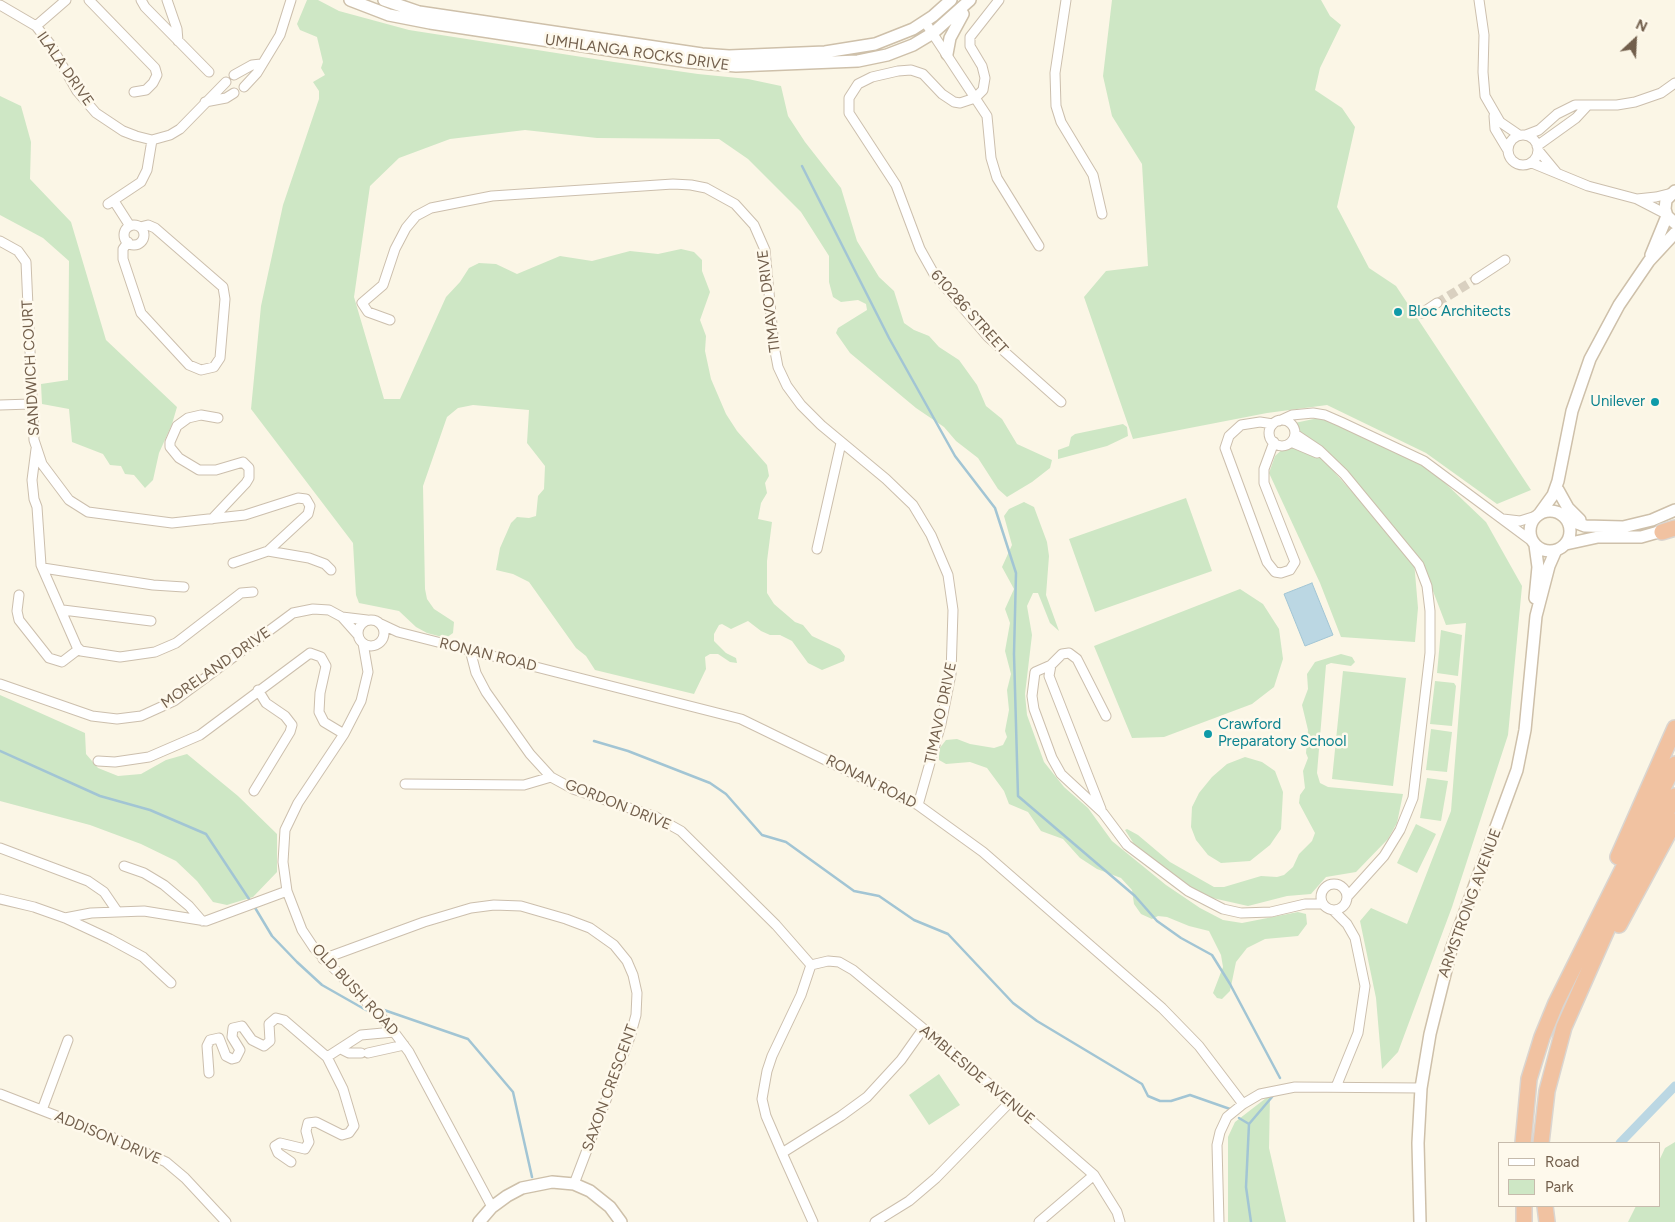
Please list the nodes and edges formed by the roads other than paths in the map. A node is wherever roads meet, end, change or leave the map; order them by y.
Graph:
1 (66, 0) edge
2 (89, 0) edge
3 (141, 0) edge
4 (167, 0) edge
5 (291, 0) edge
6 (350, 0) edge
7 (384, 0) edge
8 (951, 0) edge
9 (972, 0) edge
10 (999, 0) edge
11 (1066, 0) edge
12 (1479, 0) edge
13 (0, 5) edge
14 (925, 22) junction
15 (36, 26) junction
16 (933, 33) junction
17 (178, 41) junction
18 (947, 54) junction
19 (261, 64) junction
20 (209, 72) dead end
21 (234, 75) dead end
22 (226, 82) dead end
23 (1675, 83) edge
24 (244, 87) dead end
25 (134, 92) dead end
26 (234, 93) dead end
27 (975, 98) junction
28 (205, 102) junction
29 (1588, 106) junction
30 (1494, 113) junction
31 (1523, 135) junction
32 (152, 140) junction
33 (1538, 148) junction
34 (1507, 149) junction
35 (1532, 163) junction
36 (1558, 175) junction
37 (1674, 192) edge
38 (1637, 198) junction
39 (1102, 214) dead end
40 (1669, 218) edge
41 (130, 226) junction
42 (140, 227) junction
43 (1675, 233) edge
44 (0, 241) edge
45 (128, 242) junction
46 (1039, 246) dead end
47 (1505, 260) dead end
48 (1649, 261) junction
49 (1476, 278) tunnel mouth
50 (1437, 303) tunnel mouth
51 (1422, 313) dead end
52 (390, 320) dead end
53 (1061, 402) dead end
54 (31, 404) junction
55 (0, 405) edge
56 (1303, 414) junction
57 (218, 418) dead end
58 (1276, 422) junction
59 (1291, 424) junction
60 (1293, 438) junction
61 (841, 443) junction
62 (1277, 443) junction
63 (36, 449) junction
64 (1558, 486) junction
65 (1675, 510) edge
66 (1538, 514) junction
67 (1565, 517) junction
68 (212, 518) junction
69 (1503, 520) junction
70 (1595, 527) junction
71 (1671, 528) edge
72 (1534, 544) junction
73 (1561, 547) junction
74 (817, 550) dead end
75 (268, 551) junction
76 (233, 563) dead end
77 (43, 568) junction
78 (331, 570) dead end
79 (184, 587) dead end
80 (253, 592) dead end
81 (19, 595) dead end
82 (63, 610) junction
83 (1536, 616) junction
84 (342, 617) junction
85 (367, 620) junction
86 (151, 621) dead end
87 (381, 624) junction
88 (398, 632) junction
89 (358, 635) junction
90 (384, 636) junction
91 (364, 643) junction
92 (376, 645) junction
93 (79, 649) junction
94 (470, 650) junction
95 (367, 658) junction
96 (1051, 665) junction
97 (0, 684) edge
98 (258, 690) junction
99 (1106, 716) dead end
100 (1675, 728) edge
101 (344, 734) junction
102 (98, 760) dead end
103 (1675, 764) edge
104 (550, 777) junction
105 (406, 784) dead end
106 (254, 791) dead end
107 (1675, 796) edge
108 (918, 805) junction
109 (1103, 813) junction
110 (1675, 821) edge
111 (0, 848) edge
112 (124, 866) dead end
113 (1362, 880) junction
114 (1340, 886) junction
115 (287, 891) junction
116 (0, 899) edge
117 (1323, 900) junction
118 (1346, 900) junction
119 (1333, 910) junction
120 (117, 911) junction
121 (65, 918) junction
122 (202, 921) junction
123 (1347, 924) junction
124 (323, 959) junction
125 (811, 964) junction
126 (171, 983) dead end
127 (1556, 1003) junction
128 (1564, 1027) junction
129 (923, 1029) junction
130 (394, 1032) junction
131 (68, 1040) dead end
132 (404, 1044) junction
133 (341, 1050) junction
134 (327, 1057) junction
135 (209, 1073) dead end
136 (1336, 1086) junction
137 (1421, 1088) junction
138 (0, 1094) edge
139 (1010, 1102) junction
140 (1244, 1104) junction
141 (42, 1110) junction
142 (1523, 1142) edge
143 (1541, 1142) edge
144 (782, 1154) junction
145 (291, 1162) dead end
146 (1094, 1175) junction
147 (574, 1184) junction
148 (492, 1207) junction
149 (1524, 1207) edge
150 (1545, 1207) edge
151 (226, 1222) edge
152 (479, 1222) edge
153 (621, 1222) edge
154 (813, 1222) edge
155 (875, 1222) edge
156 (1039, 1222) edge
157 (1120, 1222) edge
158 (1218, 1222) edge
159 (1420, 1222) edge
160 (1524, 1222) edge
161 (1547, 1222) edge

1 - 15 street
2 - 25 street
3 - 17 street
4 - 17 street
5 - 19 street
6 - 16 street, UMHLANGA ROCKS DRIVE
7 - 14 street, UMHLANGA ROCKS DRIVE
8 - 14 street, UMHLANGA ROCKS DRIVE
9 - 16 street, UMHLANGA ROCKS DRIVE
9 - 18 street
10 - 27 street
11 - 39 street
12 - 30 street
13 - 15 street, ILALA DRIVE
14 - 16 street
15 - 32 street, ILALA DRIVE
16 - 18 street
17 - 20 street
18 - 27 street
19 - 21 street
19 - 24 street
22 - 28 street
23 - 29 street
26 - 28 street
27 - 46 street
27 - 53 street, 610286 STREET
28 - 32 street
29 - 31 street
29 - 33 street
30 - 31 street
30 - 34 street
31 - 33 street
31 - 34 street
32 - 41 street
33 - 35 street
33 - 36 street
34 - 35 street
35 - 36 street
36 - 38 street
37 - 38 street
37 - 40 street
38 - 40 street
40 - 48 street
41 - 42 street
41 - 45 street
42 - 45 street
42 - 45 street
43 - 48 street
44 - 54 street, SANDWICH COURT
47 - 49 street
48 - 64 street
50 - 51 street
52 - 61 street, TIMAVO DRIVE
54 - 55 street
54 - 63 street, SANDWICH COURT
56 - 58 street
56 - 59 street
56 - 69 street
57 - 68 street
58 - 59 street
58 - 62 street
58 - 62 street
59 - 60 street
60 - 62 street
60 - 113 street
61 - 74 street
61 - 108 street, TIMAVO DRIVE
63 - 68 street, SANDWICH COURT
63 - 77 street
64 - 66 street
64 - 67 street
64 - 70 street
65 - 70 street
66 - 67 street
66 - 69 street
66 - 72 street
67 - 70 street
67 - 73 street
68 - 75 street, SANDWICH COURT
69 - 72 street
71 - 73 street
72 - 73 street
72 - 83 street, ARMSTRONG AVENUE
73 - 83 street, ARMSTRONG AVENUE
75 - 76 street
75 - 78 street
77 - 79 street
77 - 82 street
80 - 93 street
81 - 93 street
82 - 86 street
82 - 93 street
83 - 137 street, ARMSTRONG AVENUE
84 - 85 street, MORELAND DRIVE
84 - 89 street, MORELAND DRIVE
84 - 97 street, MORELAND DRIVE
85 - 87 street
85 - 89 street
87 - 88 street, RONAN ROAD
87 - 90 street
88 - 90 street, RONAN ROAD
88 - 94 street, RONAN ROAD
89 - 91 street
90 - 92 street
91 - 92 street
91 - 95 street, OLD BUSH ROAD
92 - 95 street
94 - 104 street, GORDON DRIVE
94 - 108 street, RONAN ROAD
95 - 101 street, OLD BUSH ROAD
96 - 99 street
96 - 109 street
96 - 109 street
98 - 101 street
98 - 102 street
98 - 106 street
100 - 127 highway
101 - 115 street, OLD BUSH ROAD
103 - 127 highway
104 - 105 street
104 - 125 street, GORDON DRIVE
107 - 128 highway
108 - 140 street, RONAN ROAD
109 - 117 street
110 - 128 highway
111 - 120 street
112 - 122 street
113 - 114 street
113 - 118 street
114 - 117 street
114 - 118 street
115 - 122 street
115 - 124 street, OLD BUSH ROAD
116 - 121 street
117 - 119 street
118 - 119 street
118 - 123 street
119 - 123 street
120 - 121 street
120 - 122 street
121 - 126 street
123 - 136 street
124 - 130 street, OLD BUSH ROAD
124 - 147 street, SAXON CRESCENT
125 - 129 street, AMBLESIDE AVENUE
125 - 144 street
127 - 142 highway
128 - 143 highway
129 - 139 street, AMBLESIDE AVENUE
129 - 144 street
130 - 132 street, OLD BUSH ROAD
130 - 133 street
131 - 141 street
132 - 133 street
132 - 148 street, OLD BUSH ROAD
133 - 134 street
134 - 135 street
134 - 145 street
136 - 137 street
136 - 140 street
137 - 159 street, ARMSTRONG AVENUE
138 - 141 street, ADDISON DRIVE
139 - 146 street, AMBLESIDE AVENUE
139 - 155 street
140 - 158 street
141 - 151 street, ADDISON DRIVE
144 - 154 street
146 - 156 street
146 - 157 street, AMBLESIDE AVENUE
147 - 148 street
147 - 153 street
148 - 152 street
149 - 160 highway
150 - 161 highway

